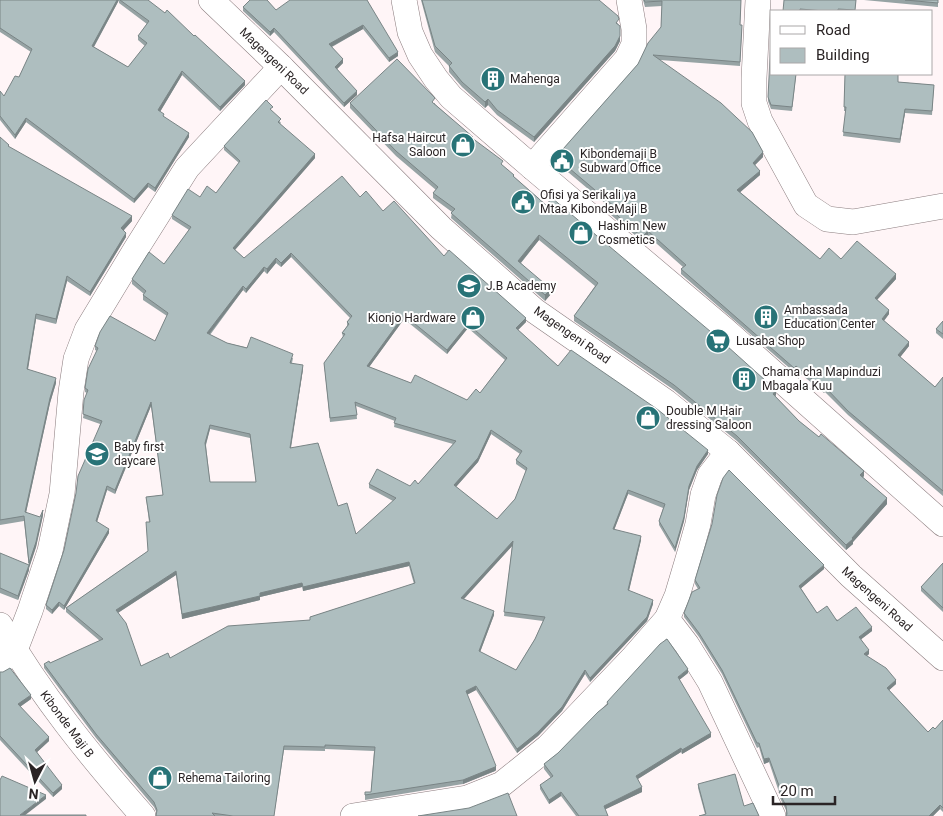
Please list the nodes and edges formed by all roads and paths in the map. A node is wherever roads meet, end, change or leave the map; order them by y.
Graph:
1 (211, 0) edge
2 (404, 0) edge
3 (629, 0) edge
4 (758, 0) edge
5 (281, 67) junction
6 (532, 167) junction
7 (943, 206) edge
8 (728, 452) junction
9 (943, 524) edge
10 (666, 619) junction
11 (0, 625) edge
12 (7, 656) edge
13 (943, 658) edge
14 (143, 816) edge
15 (352, 816) edge
16 (773, 816) edge

1 - 5 street, Magengeni Road
2 - 6 street
3 - 6 street
4 - 7 street
5 - 8 street, Magengeni Road
5 - 12 street
6 - 9 street
8 - 10 street
8 - 13 street, Magengeni Road
10 - 15 street
10 - 16 street
11 - 12 street, Kibonde Maji B
12 - 14 street, Kibonde Maji B

